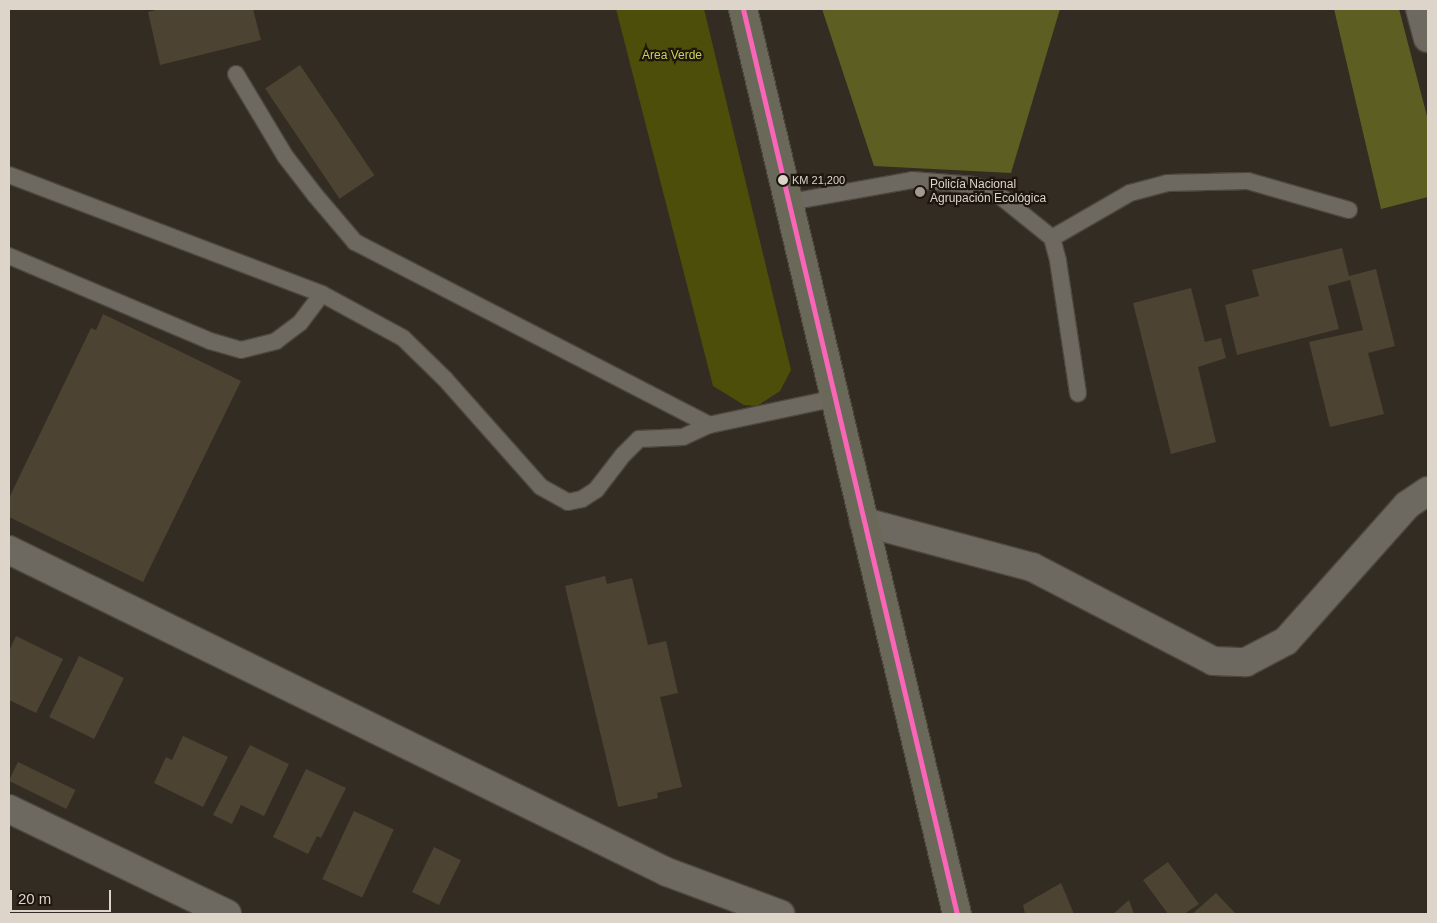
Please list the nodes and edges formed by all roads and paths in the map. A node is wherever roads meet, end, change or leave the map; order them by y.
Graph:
1 (743, 9) edge
2 (1420, 9) edge
3 (1428, 38) edge
4 (236, 74) dead end
5 (9, 175) edge
6 (790, 202) junction
7 (1349, 210) dead end
8 (1052, 238) junction
9 (9, 256) edge
10 (322, 294) junction
11 (1078, 393) dead end
12 (836, 398) junction
13 (709, 424) junction
14 (1428, 491) edge
15 (864, 522) junction
16 (9, 550) edge
17 (9, 809) edge
18 (227, 914) edge
19 (780, 914) edge
20 (957, 914) edge

1 - 6 main road
2 - 3 street
4 - 13 lane
5 - 10 lane
6 - 8 lane
6 - 12 main road
7 - 8 lane
8 - 11 lane
9 - 10 lane
10 - 13 lane
12 - 13 lane
12 - 15 main road
14 - 15 street
15 - 20 main road
16 - 19 street
17 - 18 street

